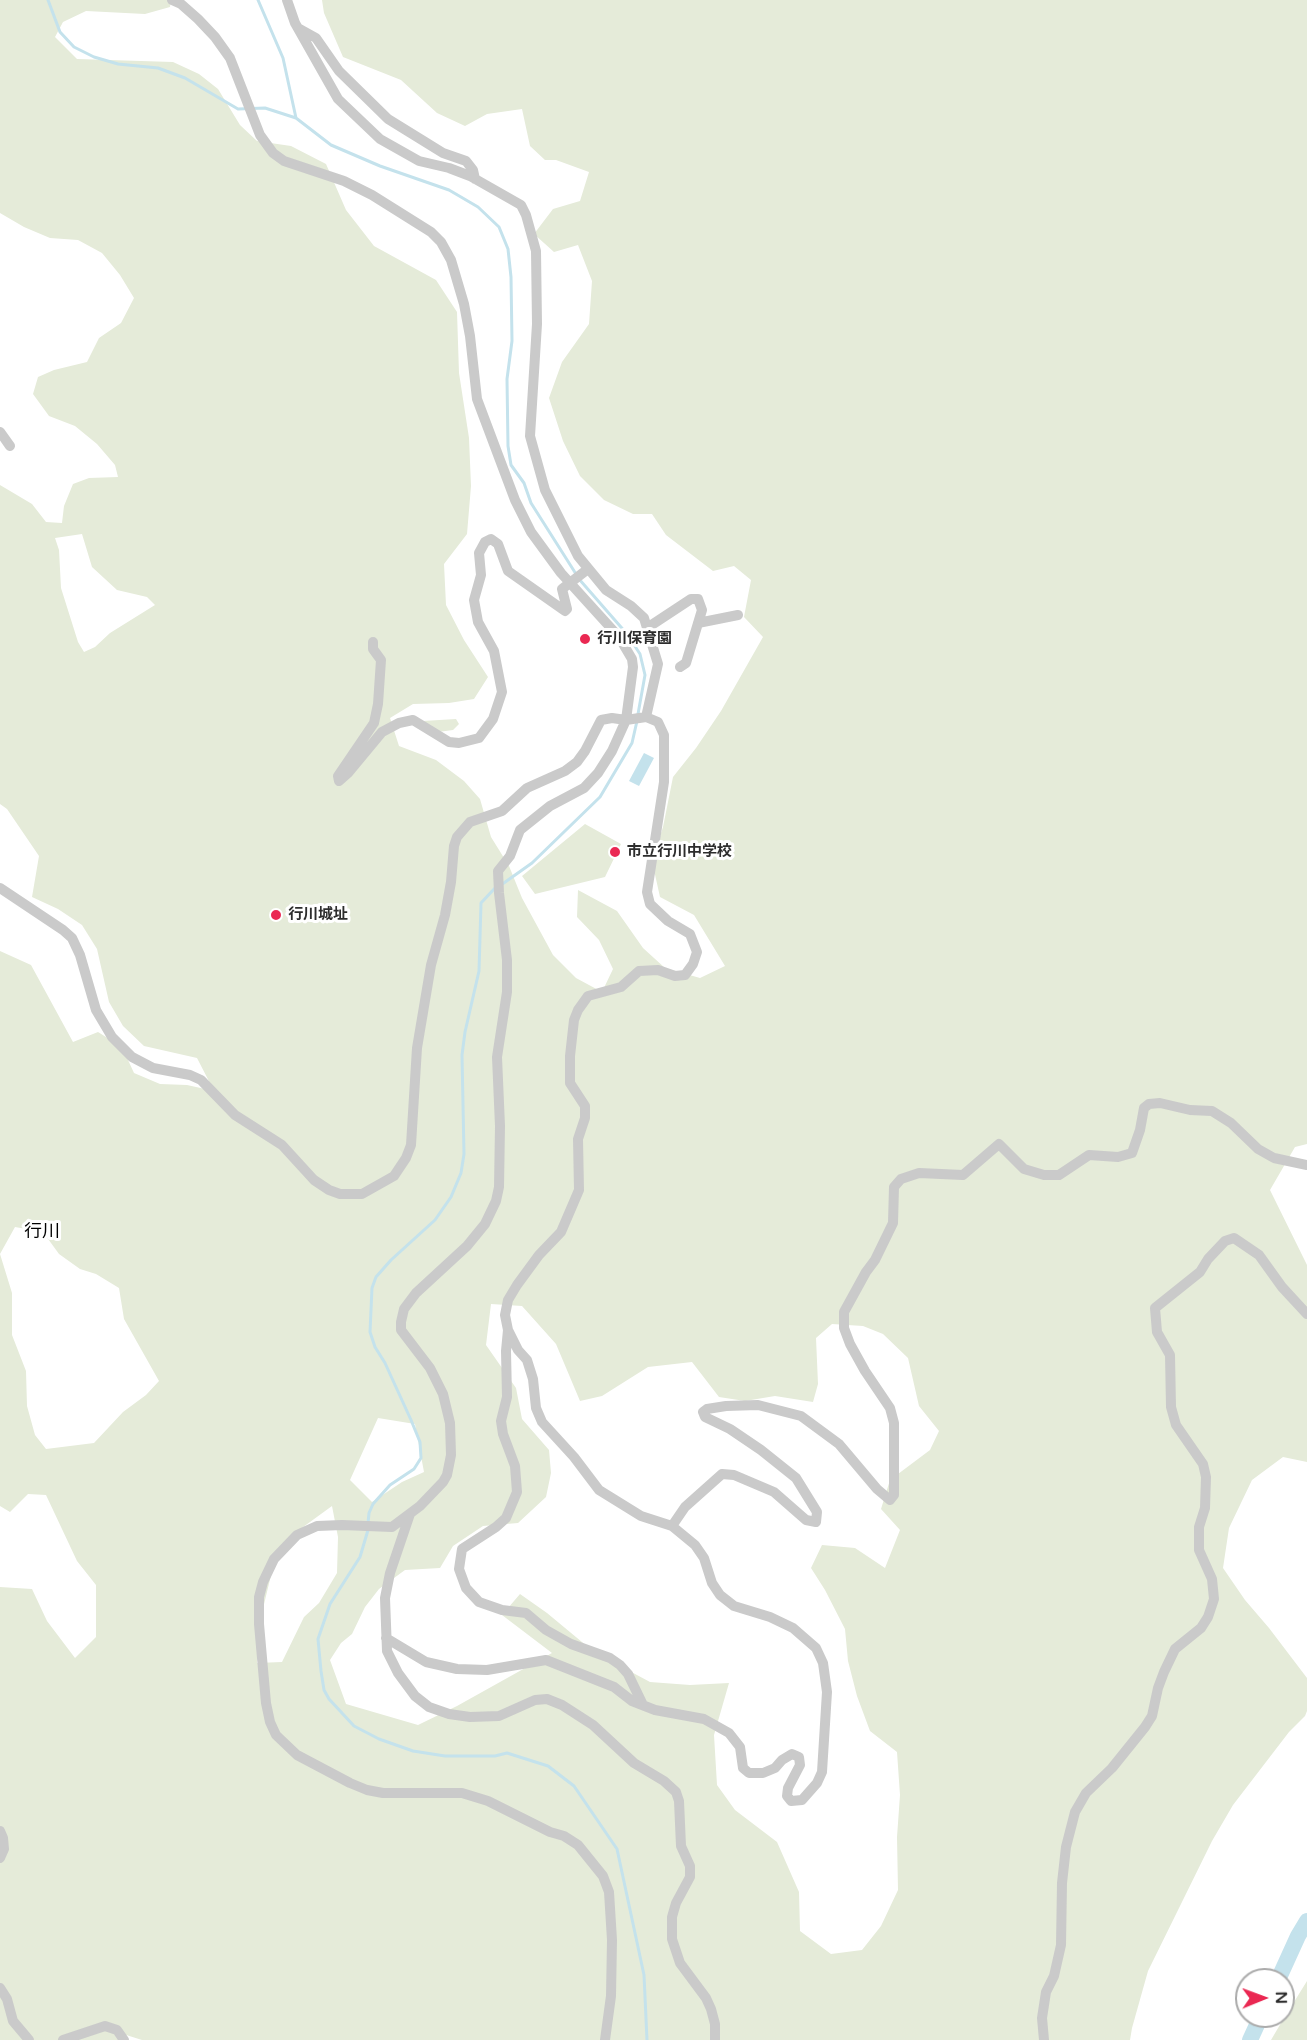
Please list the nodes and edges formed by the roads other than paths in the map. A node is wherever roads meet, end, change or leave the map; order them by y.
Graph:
1 (172, 0) edge
2 (287, 0) edge
3 (298, 28) junction
4 (476, 179) junction
5 (0, 432) edge
6 (10, 446) dead end
7 (588, 569) junction
8 (571, 582) junction
9 (738, 615) dead end
10 (698, 623) junction
11 (647, 628) junction
12 (373, 642) dead end
13 (680, 667) dead end
14 (646, 717) junction
15 (626, 720) junction
16 (0, 888) edge
17 (1307, 1165) edge
18 (1307, 1314) edge
19 (508, 1330) junction
20 (410, 1514) junction
21 (672, 1526) junction
22 (386, 1638) junction
23 (643, 1705) junction
24 (0, 1831) edge
25 (0, 1858) edge
26 (0, 1988) edge
27 (28, 2040) edge
28 (63, 2040) edge
29 (124, 2040) edge
30 (605, 2040) edge
31 (715, 2040) edge
32 (1044, 2040) edge

1 - 8 street
2 - 3 street
3 - 4 street
3 - 4 street
4 - 7 street
5 - 6 street
7 - 8 street
7 - 11 street
8 - 12 street
8 - 15 street
9 - 10 street
10 - 11 street
10 - 13 street
11 - 14 street
14 - 15 street
14 - 19 street
15 - 16 street
15 - 20 street
17 - 21 street
18 - 32 street
19 - 21 street
19 - 23 street
20 - 22 street
20 - 30 street
21 - 23 street
22 - 23 street
22 - 31 street
24 - 25 street
26 - 27 street
28 - 29 street

